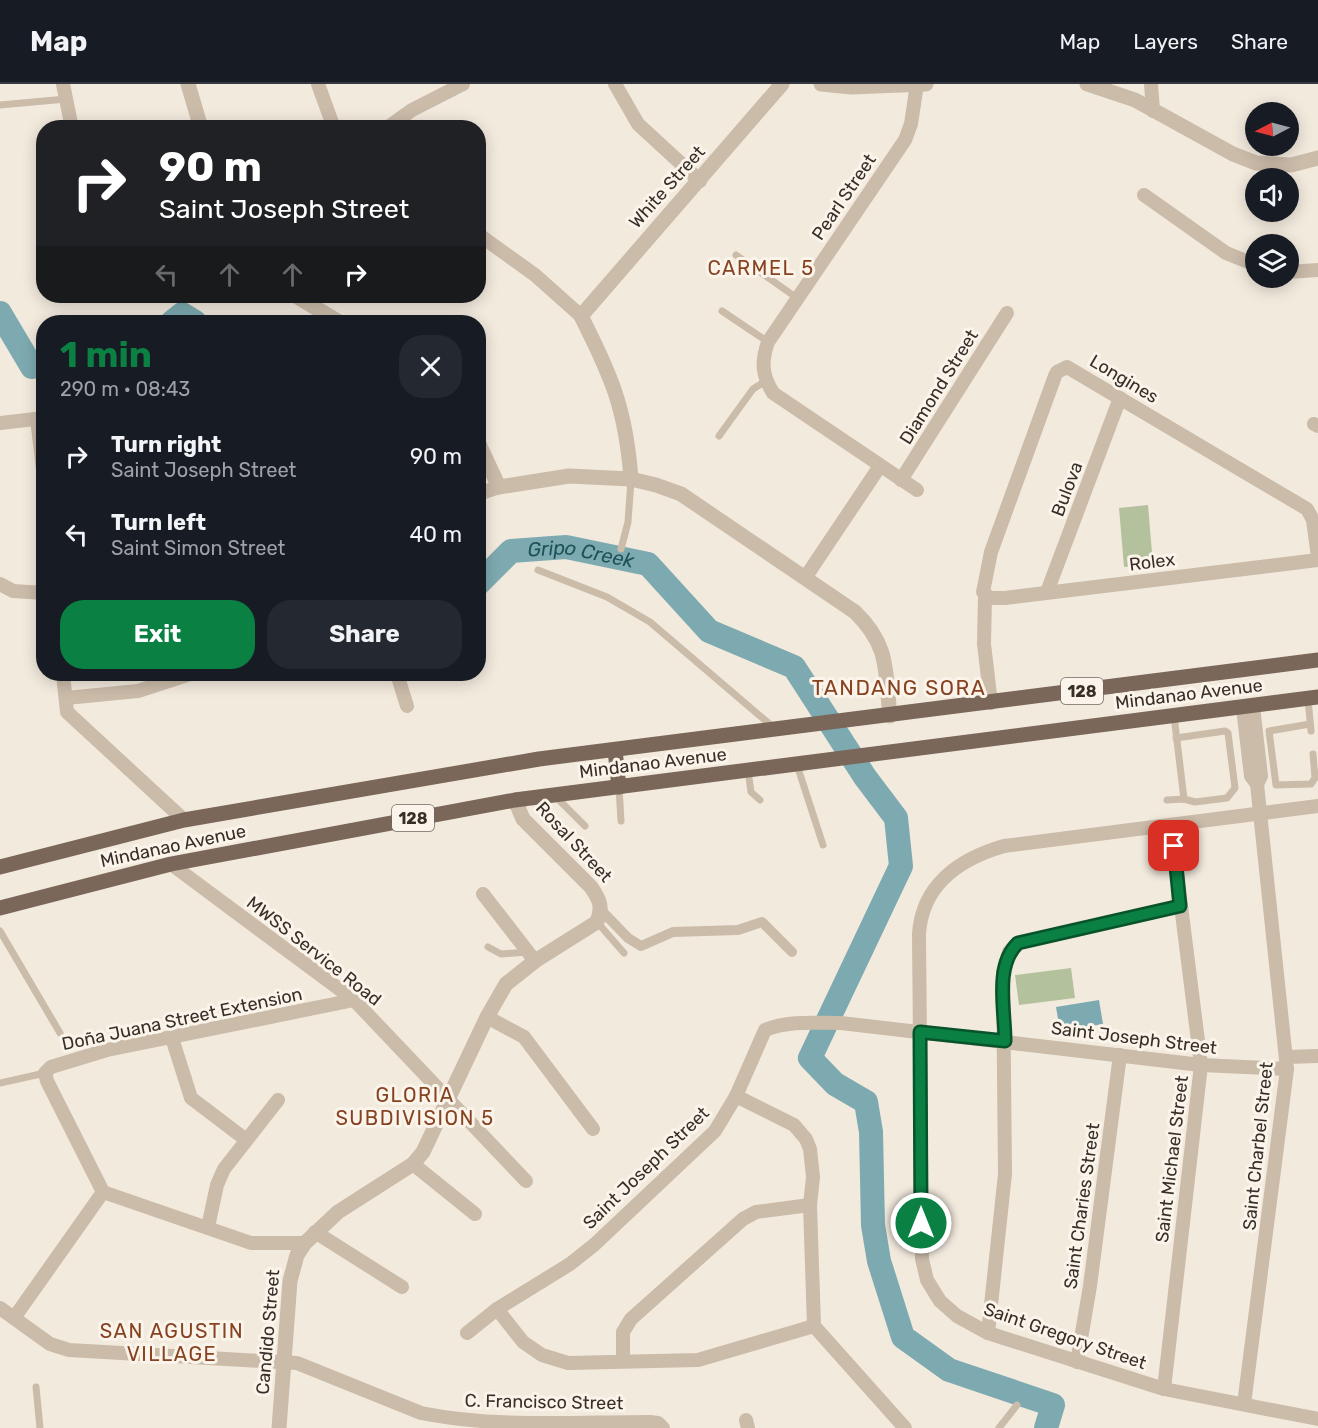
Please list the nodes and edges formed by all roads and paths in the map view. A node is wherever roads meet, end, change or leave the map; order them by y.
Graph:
1 (63, 84) edge
2 (188, 84) edge
3 (318, 84) edge
4 (463, 84) edge
5 (615, 84) edge
6 (782, 84) edge
7 (821, 84) edge
8 (917, 84) edge
9 (926, 84) edge
10 (1087, 84) edge
11 (1151, 84) edge
12 (66, 99) junction
13 (0, 105) edge
14 (1153, 111) junction
15 (70, 120) edge
16 (199, 120) edge
17 (331, 120) edge
18 (398, 120) edge
19 (1318, 158) edge
20 (700, 181) junction
21 (1144, 195) dead end
22 (486, 240) edge
23 (736, 255) dead end
24 (1245, 261) edge
25 (1318, 270) edge
26 (1299, 271) edge
27 (797, 298) junction
28 (308, 303) edge
29 (722, 311) dead end
30 (1007, 313) dead end
31 (327, 315) edge
32 (581, 316) junction
33 (768, 342) junction
34 (766, 381) junction
35 (1120, 398) junction
36 (36, 418) edge
37 (0, 423) edge
38 (719, 436) dead end
39 (486, 459) edge
40 (880, 466) junction
41 (631, 479) junction
42 (901, 480) junction
43 (499, 487) junction
44 (917, 490) dead end
45 (486, 491) edge
46 (621, 549) dead end
47 (1318, 558) edge
48 (538, 570) dead end
49 (805, 578) junction
50 (0, 584) edge
51 (36, 592) edge
52 (1047, 592) junction
53 (987, 598) junction
54 (1318, 660) edge
55 (64, 681) edge
56 (169, 681) edge
57 (399, 681) edge
58 (66, 698) junction
59 (1313, 698) edge
60 (991, 703) junction
61 (407, 706) dead end
62 (1248, 707) junction
63 (890, 716) junction
64 (1174, 716) junction
65 (777, 730) junction
66 (1176, 738) junction
67 (615, 750) junction
68 (1313, 754) dead end
69 (797, 765) junction
70 (748, 771) junction
71 (619, 787) junction
72 (554, 795) junction
73 (1184, 799) junction
74 (515, 800) junction
75 (760, 800) dead end
76 (1167, 800) dead end
77 (1318, 806) edge
78 (1260, 814) junction
79 (184, 820) junction
80 (621, 821) dead end
81 (585, 826) dead end
82 (1171, 826) junction
83 (823, 845) dead end
84 (171, 864) junction
85 (0, 867) edge
86 (483, 894) dead end
87 (1180, 906) junction
88 (0, 908) edge
89 (600, 916) junction
90 (0, 931) edge
91 (488, 947) dead end
92 (792, 952) dead end
93 (624, 953) dead end
94 (532, 956) junction
95 (354, 1000) junction
96 (487, 1017) junction
97 (920, 1032) junction
98 (60, 1033) dead end
99 (172, 1038) junction
100 (1005, 1041) junction
101 (1120, 1055) junction
102 (1318, 1056) edge
103 (1287, 1063) junction
104 (1202, 1065) junction
105 (45, 1073) junction
106 (0, 1083) edge
107 (736, 1096) junction
108 (450, 1098) junction
109 (278, 1100) dead end
110 (593, 1129) dead end
111 (245, 1139) junction
112 (413, 1164) junction
113 (526, 1180) dead end
114 (103, 1192) junction
115 (810, 1205) junction
116 (475, 1214) dead end
117 (208, 1227) junction
118 (310, 1238) junction
119 (402, 1287) dead end
120 (0, 1308) edge
121 (497, 1309) junction
122 (14, 1318) junction
123 (0, 1322) edge
124 (814, 1326) junction
125 (988, 1333) junction
126 (467, 1334) dead end
127 (285, 1362) junction
128 (623, 1362) junction
129 (1077, 1362) junction
130 (36, 1388) dead end
131 (1164, 1389) junction
132 (1244, 1404) junction
133 (1017, 1405) dead end
134 (1318, 1419) edge
135 (662, 1426) edge
136 (40, 1428) edge
137 (279, 1428) edge
138 (905, 1428) edge
139 (999, 1428) edge

1 - 12 street
2 - 16 street
3 - 17 street
4 - 18 street
5 - 20 street
6 - 20 street, White Street
7 - 8 street
8 - 9 street
8 - 27 street, Pearl Street
10 - 14 street
11 - 14 street
12 - 13 lane
12 - 15 street
14 - 19 street
20 - 32 street, White Street
21 - 24 street
22 - 32 street
23 - 27 lane
25 - 26 street
27 - 33 street, Pearl Street
28 - 31 street
29 - 33 lane
30 - 42 street, Diamond Street
32 - 41 street
33 - 34 street, Pearl Street
34 - 38 lane
34 - 40 street
35 - 47 street, Longines
35 - 52 street, Bulova
35 - 53 street, Longines
36 - 37 street
39 - 43 street
40 - 42 street
40 - 49 street
41 - 43 street
41 - 46 lane
41 - 49 street
42 - 44 street
43 - 45 street
47 - 52 street, Rolex
48 - 65 lane
49 - 63 street
50 - 51 street
52 - 53 street, Rolex
53 - 60 street
54 - 60 main road, Mindanao Avenue / 128
55 - 58 street
56 - 58 street
57 - 61 street
58 - 79 street
59 - 62 main road, Mindanao Avenue / 128
59 - 68 lane
60 - 63 main road, Mindanao Avenue / 128
62 - 64 main road, Mindanao Avenue / 128
62 - 78 street, Saint Charbel Street
63 - 65 main road, Mindanao Avenue / 128
64 - 66 lane
64 - 69 main road, Mindanao Avenue / 128
65 - 67 main road, Mindanao Avenue / 128
66 - 73 lane
66 - 73 lane
67 - 71 main road
67 - 79 main road, Mindanao Avenue / 128
69 - 70 main road, Mindanao Avenue / 128
69 - 83 lane
70 - 71 main road, Mindanao Avenue / 128
70 - 75 lane
71 - 72 main road, Mindanao Avenue / 128
71 - 80 lane
72 - 74 main road, Mindanao Avenue / 128
72 - 81 lane
73 - 76 lane
74 - 84 main road, Mindanao Avenue / 128
74 - 89 street, Rosal Street
77 - 78 street, Saint Gregory Street
78 - 82 street, Saint Gregory Street
78 - 103 street, Saint Charbel Street
79 - 85 main road, Mindanao Avenue / 128
82 - 87 street, Saint Michael Street
82 - 97 street, Saint Gregory Street
84 - 88 main road, Mindanao Avenue / 128
84 - 95 street, MWSS Service Road
86 - 94 street
87 - 100 street
87 - 104 street, Saint Michael Street
89 - 92 street
89 - 93 lane
89 - 94 street
90 - 98 lane
91 - 94 lane
94 - 96 street
95 - 99 street, Doña Juana Street Extension
95 - 108 street, MWSS Service Road
96 - 108 street
96 - 110 street
97 - 100 street, Saint Joseph Street
97 - 107 street, Saint Joseph Street
97 - 125 street, Saint Gregory Street
99 - 105 street, Doña Juana Street Extension
99 - 111 street
100 - 101 street, Saint Joseph Street
100 - 125 street
101 - 104 street, Saint Joseph Street
101 - 129 street, Saint Charies Street
102 - 103 street, Saint Joseph Street
103 - 104 street, Saint Joseph Street
103 - 132 street, Saint Charbel Street
104 - 131 street, Saint Michael Street
105 - 106 lane
105 - 114 street, Doña Juana Street Extension
107 - 115 street
107 - 121 street, Saint Joseph Street
108 - 112 street
108 - 113 street, MWSS Service Road
109 - 111 street
111 - 117 street
112 - 116 street
112 - 118 street
114 - 117 street
114 - 122 street
115 - 124 street
115 - 128 street
117 - 118 street
118 - 119 street
118 - 127 street, Candido Street
120 - 122 street, C. Francisco Street
121 - 126 street, Saint Joseph Street
121 - 128 street
122 - 123 street
122 - 127 street, C. Francisco Street
124 - 128 street
124 - 138 street
125 - 129 street, Saint Gregory Street
127 - 135 street, C. Francisco Street
127 - 137 street, Candido Street
129 - 131 street, Saint Gregory Street
130 - 136 lane
131 - 132 street, Saint Gregory Street
132 - 134 street, Saint Gregory Street
133 - 139 lane

